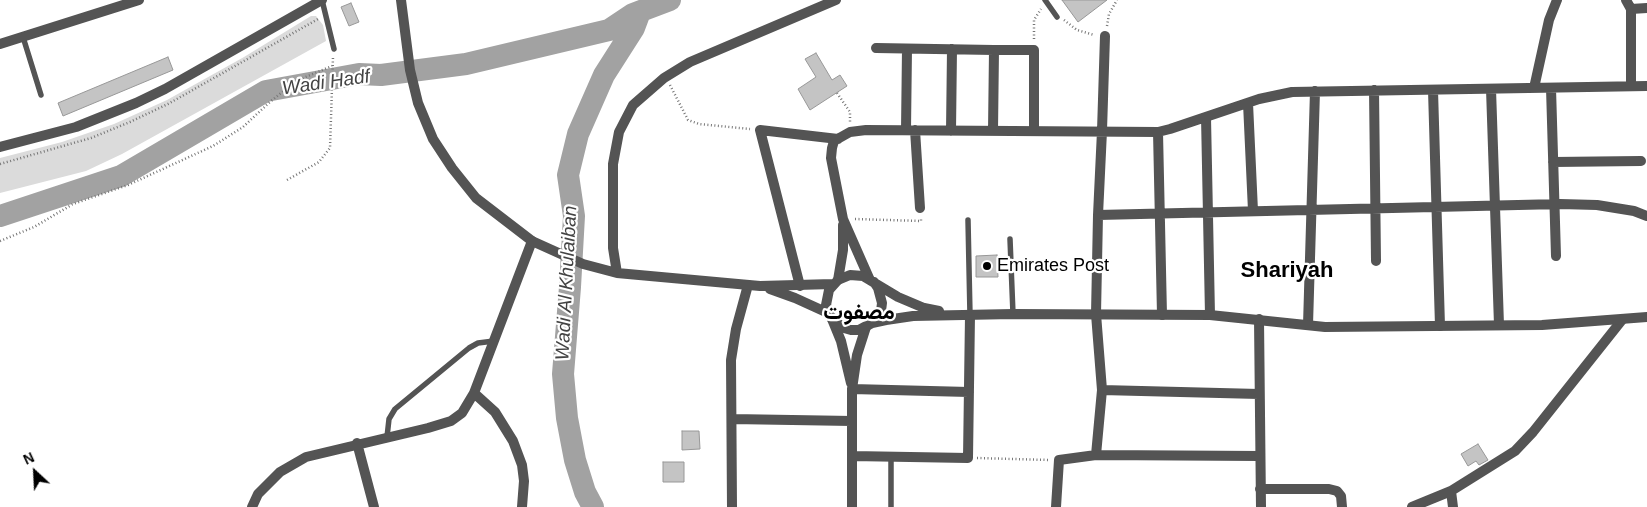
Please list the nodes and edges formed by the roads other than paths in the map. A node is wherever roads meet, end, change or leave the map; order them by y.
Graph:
1 (139, 0) edge
2 (322, 0) edge
3 (401, 0) edge
4 (836, 0) edge
5 (1558, 0) edge
6 (1046, 1) edge
7 (1629, 4) edge
8 (1647, 8) edge
9 (1058, 17) road end
10 (1105, 36) road end
11 (23, 37) junction
12 (0, 44) edge
13 (876, 48) dead end
14 (907, 48) junction
15 (334, 49) road end
16 (952, 49) junction
17 (994, 50) junction
18 (1631, 86) junction
19 (1647, 86) edge
20 (1534, 88) junction
21 (1551, 88) junction
22 (1491, 89) junction
23 (1374, 90) junction
24 (1433, 90) junction
25 (1315, 91) junction
26 (41, 94) dead end
27 (1248, 103) junction
28 (1206, 117) junction
29 (911, 130) junction
30 (951, 131) junction
31 (993, 131) junction
32 (1034, 131) junction
33 (1102, 132) junction
34 (1158, 132) junction
35 (838, 139) junction
36 (0, 147) edge
37 (1641, 161) dead end
38 (1553, 162) junction
39 (1554, 204) junction
40 (1495, 206) junction
41 (1437, 207) junction
42 (920, 208) road end
43 (1376, 208) junction
44 (1311, 210) junction
45 (1253, 211) junction
46 (1208, 212) junction
47 (1160, 214) junction
48 (1098, 215) junction
49 (1647, 216) edge
50 (843, 219) junction
51 (968, 220) dead end
52 (1010, 239) dead end
53 (532, 241) junction
54 (1556, 256) dead end
55 (1376, 261) dead end
56 (617, 273) junction
57 (871, 280) junction
58 (835, 282) junction
59 (748, 285) junction
60 (760, 286) junction
61 (800, 286) junction
62 (1013, 314) junction
63 (1096, 314) junction
64 (952, 315) junction
65 (970, 315) junction
66 (1162, 315) junction
67 (1210, 315) junction
68 (830, 316) junction
69 (1647, 317) edge
70 (1259, 319) junction
71 (1622, 320) junction
72 (869, 325) junction
73 (1308, 325) junction
74 (1498, 325) junction
75 (1440, 326) junction
76 (494, 341) junction
77 (852, 389) junction
78 (1102, 390) junction
79 (969, 392) junction
80 (474, 394) junction
81 (1259, 394) junction
82 (732, 419) junction
83 (852, 421) junction
84 (387, 437) junction
85 (357, 444) junction
86 (1096, 454) junction
87 (852, 456) junction
88 (1260, 456) junction
89 (891, 457) junction
90 (1260, 489) junction
91 (1451, 491) junction
92 (252, 507) edge
93 (374, 507) edge
94 (522, 507) edge
95 (732, 507) edge
96 (852, 507) edge
97 (891, 507) edge
98 (1056, 507) edge
99 (1261, 507) edge
100 (1342, 507) edge
101 (1412, 507) edge
102 (1453, 507) edge

1 - 11 street
2 - 15 lane
2 - 36 street
3 - 53 street
4 - 56 street
5 - 20 street
6 - 9 lane
7 - 8 street
7 - 18 street
10 - 33 street
11 - 12 street
11 - 26 lane
13 - 14 street
14 - 16 street
14 - 29 street
16 - 17 street
16 - 30 street
17 - 31 street
17 - 32 street
18 - 19 street
18 - 21 street
20 - 21 street
20 - 22 street
21 - 38 street
22 - 24 street
22 - 40 street
23 - 24 street
23 - 25 street
23 - 43 street
24 - 41 street
25 - 27 street
25 - 44 street
27 - 28 street
27 - 45 street
28 - 34 street
28 - 46 street
29 - 30 street
29 - 35 street
29 - 42 street
30 - 31 street
31 - 32 street
32 - 33 street
33 - 34 street
33 - 48 street
34 - 47 street
35 - 50 street
35 - 61 street
37 - 38 street
38 - 39 street
39 - 40 street
39 - 49 street
39 - 54 street
40 - 41 street
40 - 74 street
41 - 43 street
41 - 75 street
43 - 44 street
43 - 55 street
44 - 45 street
44 - 73 street
45 - 46 street
46 - 47 street
46 - 67 street
47 - 48 street
47 - 66 street
48 - 63 street
50 - 57 street
50 - 58 street
51 - 65 lane
52 - 62 lane
53 - 56 street
53 - 76 street
56 - 59 street
57 - 58 street
57 - 64 street
57 - 72 street
58 - 61 street
58 - 68 street
59 - 60 street
59 - 82 street
60 - 61 street
60 - 68 street
62 - 63 street
62 - 65 street
63 - 66 street
63 - 78 street
64 - 65 street
64 - 72 street
65 - 79 street
66 - 67 street
67 - 70 street
68 - 72 street
68 - 77 street
69 - 71 street
70 - 73 street
70 - 81 street
71 - 74 street
71 - 91 street
72 - 77 street
73 - 75 street
74 - 75 street
76 - 80 street
76 - 84 lane
77 - 79 street
77 - 83 street
78 - 81 street
78 - 86 street
79 - 89 street
80 - 84 street
80 - 94 street
81 - 88 street
82 - 83 street
82 - 95 street
83 - 87 street
84 - 85 street
85 - 92 street
85 - 93 street
86 - 88 street
86 - 98 street
87 - 89 street
87 - 96 street
88 - 90 street
89 - 97 lane
90 - 99 street
90 - 100 street
91 - 101 street
91 - 102 street

